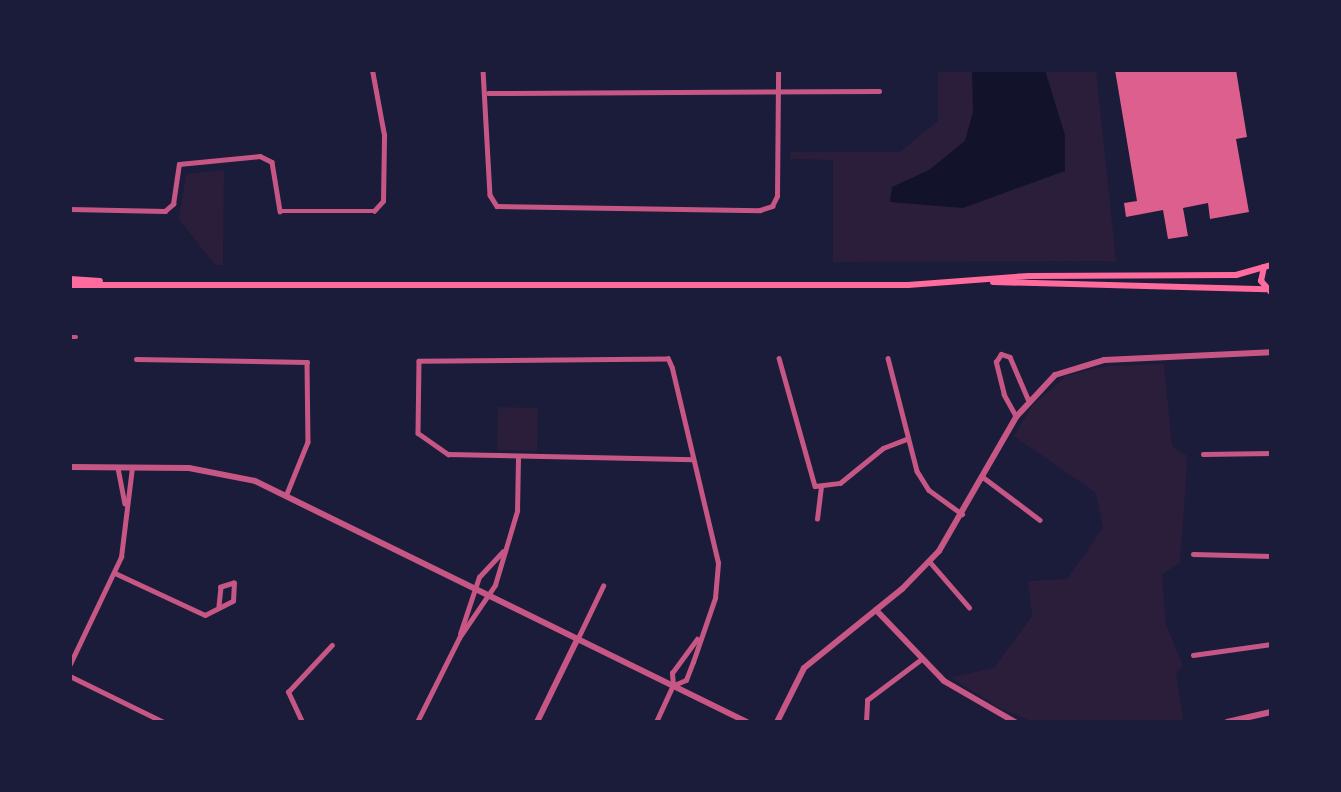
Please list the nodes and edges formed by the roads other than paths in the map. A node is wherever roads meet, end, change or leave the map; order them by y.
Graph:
1 (372, 70) edge
2 (483, 70) edge
3 (778, 70) edge
4 (879, 91) dead end
5 (488, 93) junction
6 (777, 95) junction
7 (70, 209) edge
8 (1267, 266) edge
9 (70, 282) edge
10 (993, 282) junction
11 (1269, 290) edge
12 (1271, 352) edge
13 (779, 358) dead end
14 (888, 358) dead end
15 (136, 359) dead end
16 (1028, 399) junction
17 (1016, 417) junction
18 (906, 439) junction
19 (1271, 453) edge
20 (1203, 454) dead end
21 (518, 459) junction
22 (693, 459) junction
23 (70, 467) edge
24 (118, 467) junction
25 (132, 467) junction
26 (983, 477) junction
27 (821, 488) junction
28 (287, 494) junction
29 (126, 504) junction
30 (962, 514) junction
31 (817, 519) dead end
32 (1040, 520) dead end
33 (503, 551) junction
34 (1193, 554) dead end
35 (1271, 556) edge
36 (930, 562) junction
37 (115, 573) junction
38 (603, 586) dead end
39 (475, 587) junction
40 (490, 594) junction
41 (219, 606) junction
42 (969, 607) dead end
43 (876, 610) junction
44 (699, 636) junction
45 (459, 638) junction
46 (578, 638) junction
47 (1271, 644) edge
48 (332, 645) dead end
49 (1193, 655) dead end
50 (920, 660) junction
51 (70, 664) edge
52 (70, 676) edge
53 (673, 685) junction
54 (1271, 712) edge
55 (161, 721) edge
56 (1012, 721) edge
57 (302, 722) edge
58 (416, 722) edge
59 (537, 722) edge
60 (656, 722) edge
61 (747, 722) edge
62 (776, 722) edge
63 (866, 722) edge
64 (1227, 722) edge

1 - 7 street
2 - 5 street
3 - 6 street
4 - 6 street
5 - 6 street
5 - 6 street
8 - 10 main road
8 - 11 main road
9 - 10 main road
10 - 11 main road
12 - 16 street
13 - 27 street
14 - 18 street
15 - 28 street
16 - 17 street
16 - 17 street
17 - 26 street
18 - 27 street
18 - 30 street
19 - 20 street
21 - 22 street
21 - 22 street
21 - 33 street
22 - 44 street
23 - 24 street
24 - 25 street
24 - 29 street
25 - 28 street
25 - 29 street
26 - 30 street
26 - 32 street
27 - 31 street
28 - 39 street
29 - 37 street
30 - 36 street
33 - 39 street
33 - 40 street
34 - 35 street
36 - 42 street
36 - 43 street
37 - 41 street
37 - 51 street
38 - 46 street
39 - 40 street
39 - 45 street
40 - 45 street
40 - 46 street
41 - 41 street
43 - 50 street
43 - 62 street
44 - 53 street
44 - 53 street
45 - 58 street
46 - 53 street
46 - 59 street
47 - 49 street
48 - 57 street
50 - 56 street
50 - 63 street
52 - 55 street
53 - 60 street
53 - 61 street
54 - 64 street

